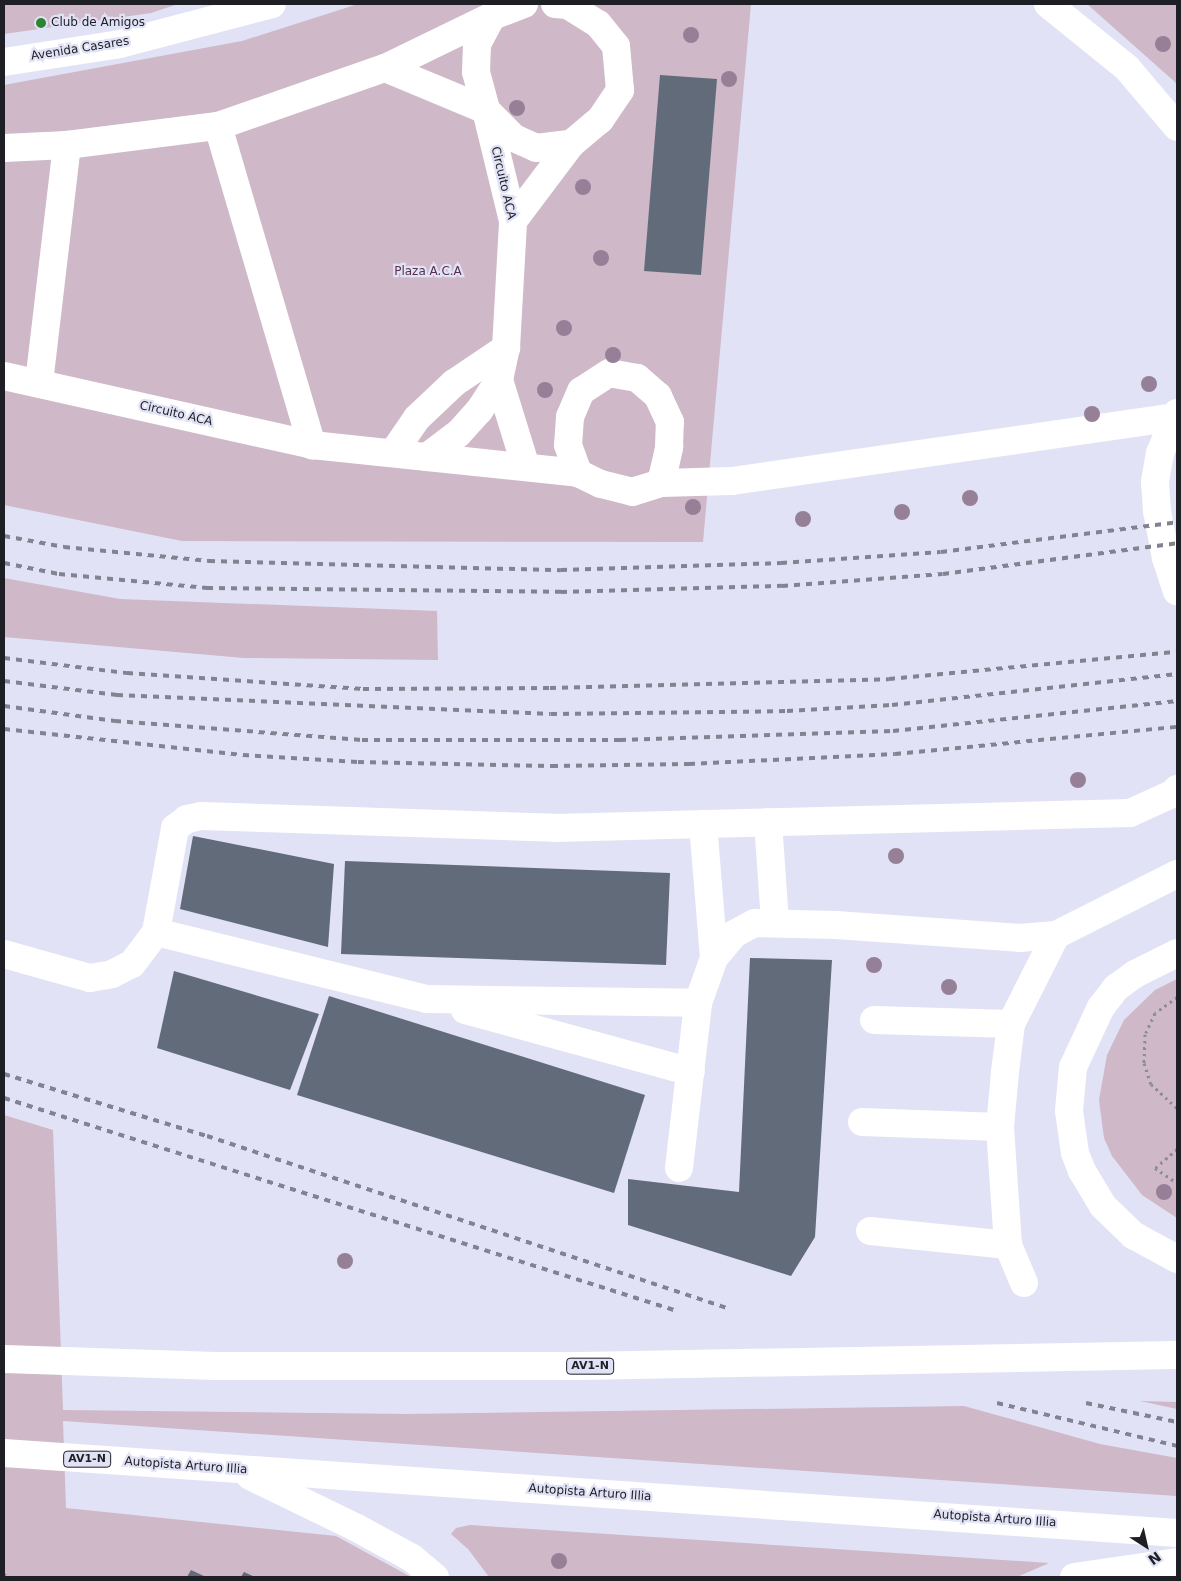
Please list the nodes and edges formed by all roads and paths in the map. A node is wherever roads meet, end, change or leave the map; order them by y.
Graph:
1 (272, 4) edge
2 (524, 4) edge
3 (555, 4) edge
4 (1048, 4) edge
5 (492, 16) junction
6 (4, 62) edge
7 (385, 68) junction
8 (486, 110) junction
9 (218, 126) junction
10 (1177, 127) edge
11 (571, 144) junction
12 (67, 145) junction
13 (4, 148) edge
14 (513, 221) junction
15 (506, 348) junction
16 (4, 376) edge
17 (499, 380) junction
18 (39, 382) junction
19 (1176, 415) edge
20 (312, 445) junction
21 (393, 453) junction
22 (426, 457) junction
23 (526, 467) junction
24 (578, 474) junction
25 (661, 483) junction
26 (1177, 591) edge
27 (1177, 789) edge
28 (768, 822) junction
29 (703, 824) junction
30 (1177, 874) edge
31 (774, 923) junction
32 (156, 932) junction
33 (1056, 935) junction
34 (1177, 953) edge
35 (4, 954) edge
36 (714, 958) junction
37 (1177, 997) edge
38 (427, 999) junction
39 (698, 1002) junction
40 (874, 1020) dead end
41 (1011, 1024) junction
42 (690, 1072) junction
43 (1177, 1108) edge
44 (862, 1122) dead end
45 (1000, 1127) junction
46 (1177, 1149) edge
47 (679, 1168) dead end
48 (1177, 1183) edge
49 (870, 1230) dead end
50 (1008, 1245) junction
51 (1177, 1259) edge
52 (1024, 1283) dead end
53 (1177, 1355) edge
54 (4, 1359) edge
55 (4, 1453) edge
56 (238, 1470) junction
57 (1177, 1533) edge
58 (1177, 1562) edge
59 (4, 1574) edge
60 (8, 1577) edge
61 (435, 1577) edge
62 (1074, 1577) edge

1 - 6 main road, Avenida Casares
2 - 5 main road
3 - 11 main road
4 - 10 main road
5 - 7 main road
5 - 8 main road, Circuito ACA
7 - 8 main road
7 - 9 main road
8 - 11 main road
8 - 14 main road, Circuito ACA
9 - 12 main road
9 - 20 main road
11 - 14 main road
12 - 13 main road
12 - 18 main road
14 - 15 main road, Circuito ACA
15 - 17 main road, Circuito ACA
15 - 21 main road
16 - 18 main road, Circuito ACA
17 - 22 main road, Circuito ACA
17 - 23 main road
18 - 20 main road, Circuito ACA
19 - 25 main road
19 - 26 main road
20 - 21 main road, Circuito ACA
21 - 22 main road, Circuito ACA
22 - 23 main road
23 - 24 main road
24 - 25 main road
24 - 25 main road
27 - 28 main road
28 - 29 main road
28 - 31 main road
29 - 32 main road
29 - 36 main road
30 - 33 main road
31 - 33 main road
31 - 36 main road
32 - 35 main road
32 - 38 main road
33 - 41 main road
34 - 51 main road
36 - 39 main road
37 - 43 path
38 - 39 main road
38 - 42 main road
39 - 42 main road
40 - 41 main road
41 - 45 main road
42 - 47 main road
44 - 45 main road
45 - 50 main road
46 - 48 path
49 - 50 main road
50 - 52 main road
53 - 54 main road, AV1-N
55 - 56 main road, Autopista Arturo Illia / AV1-N
56 - 57 main road, Autopista Arturo Illia / AV1-N
56 - 61 main road
58 - 62 main road
59 - 60 path

